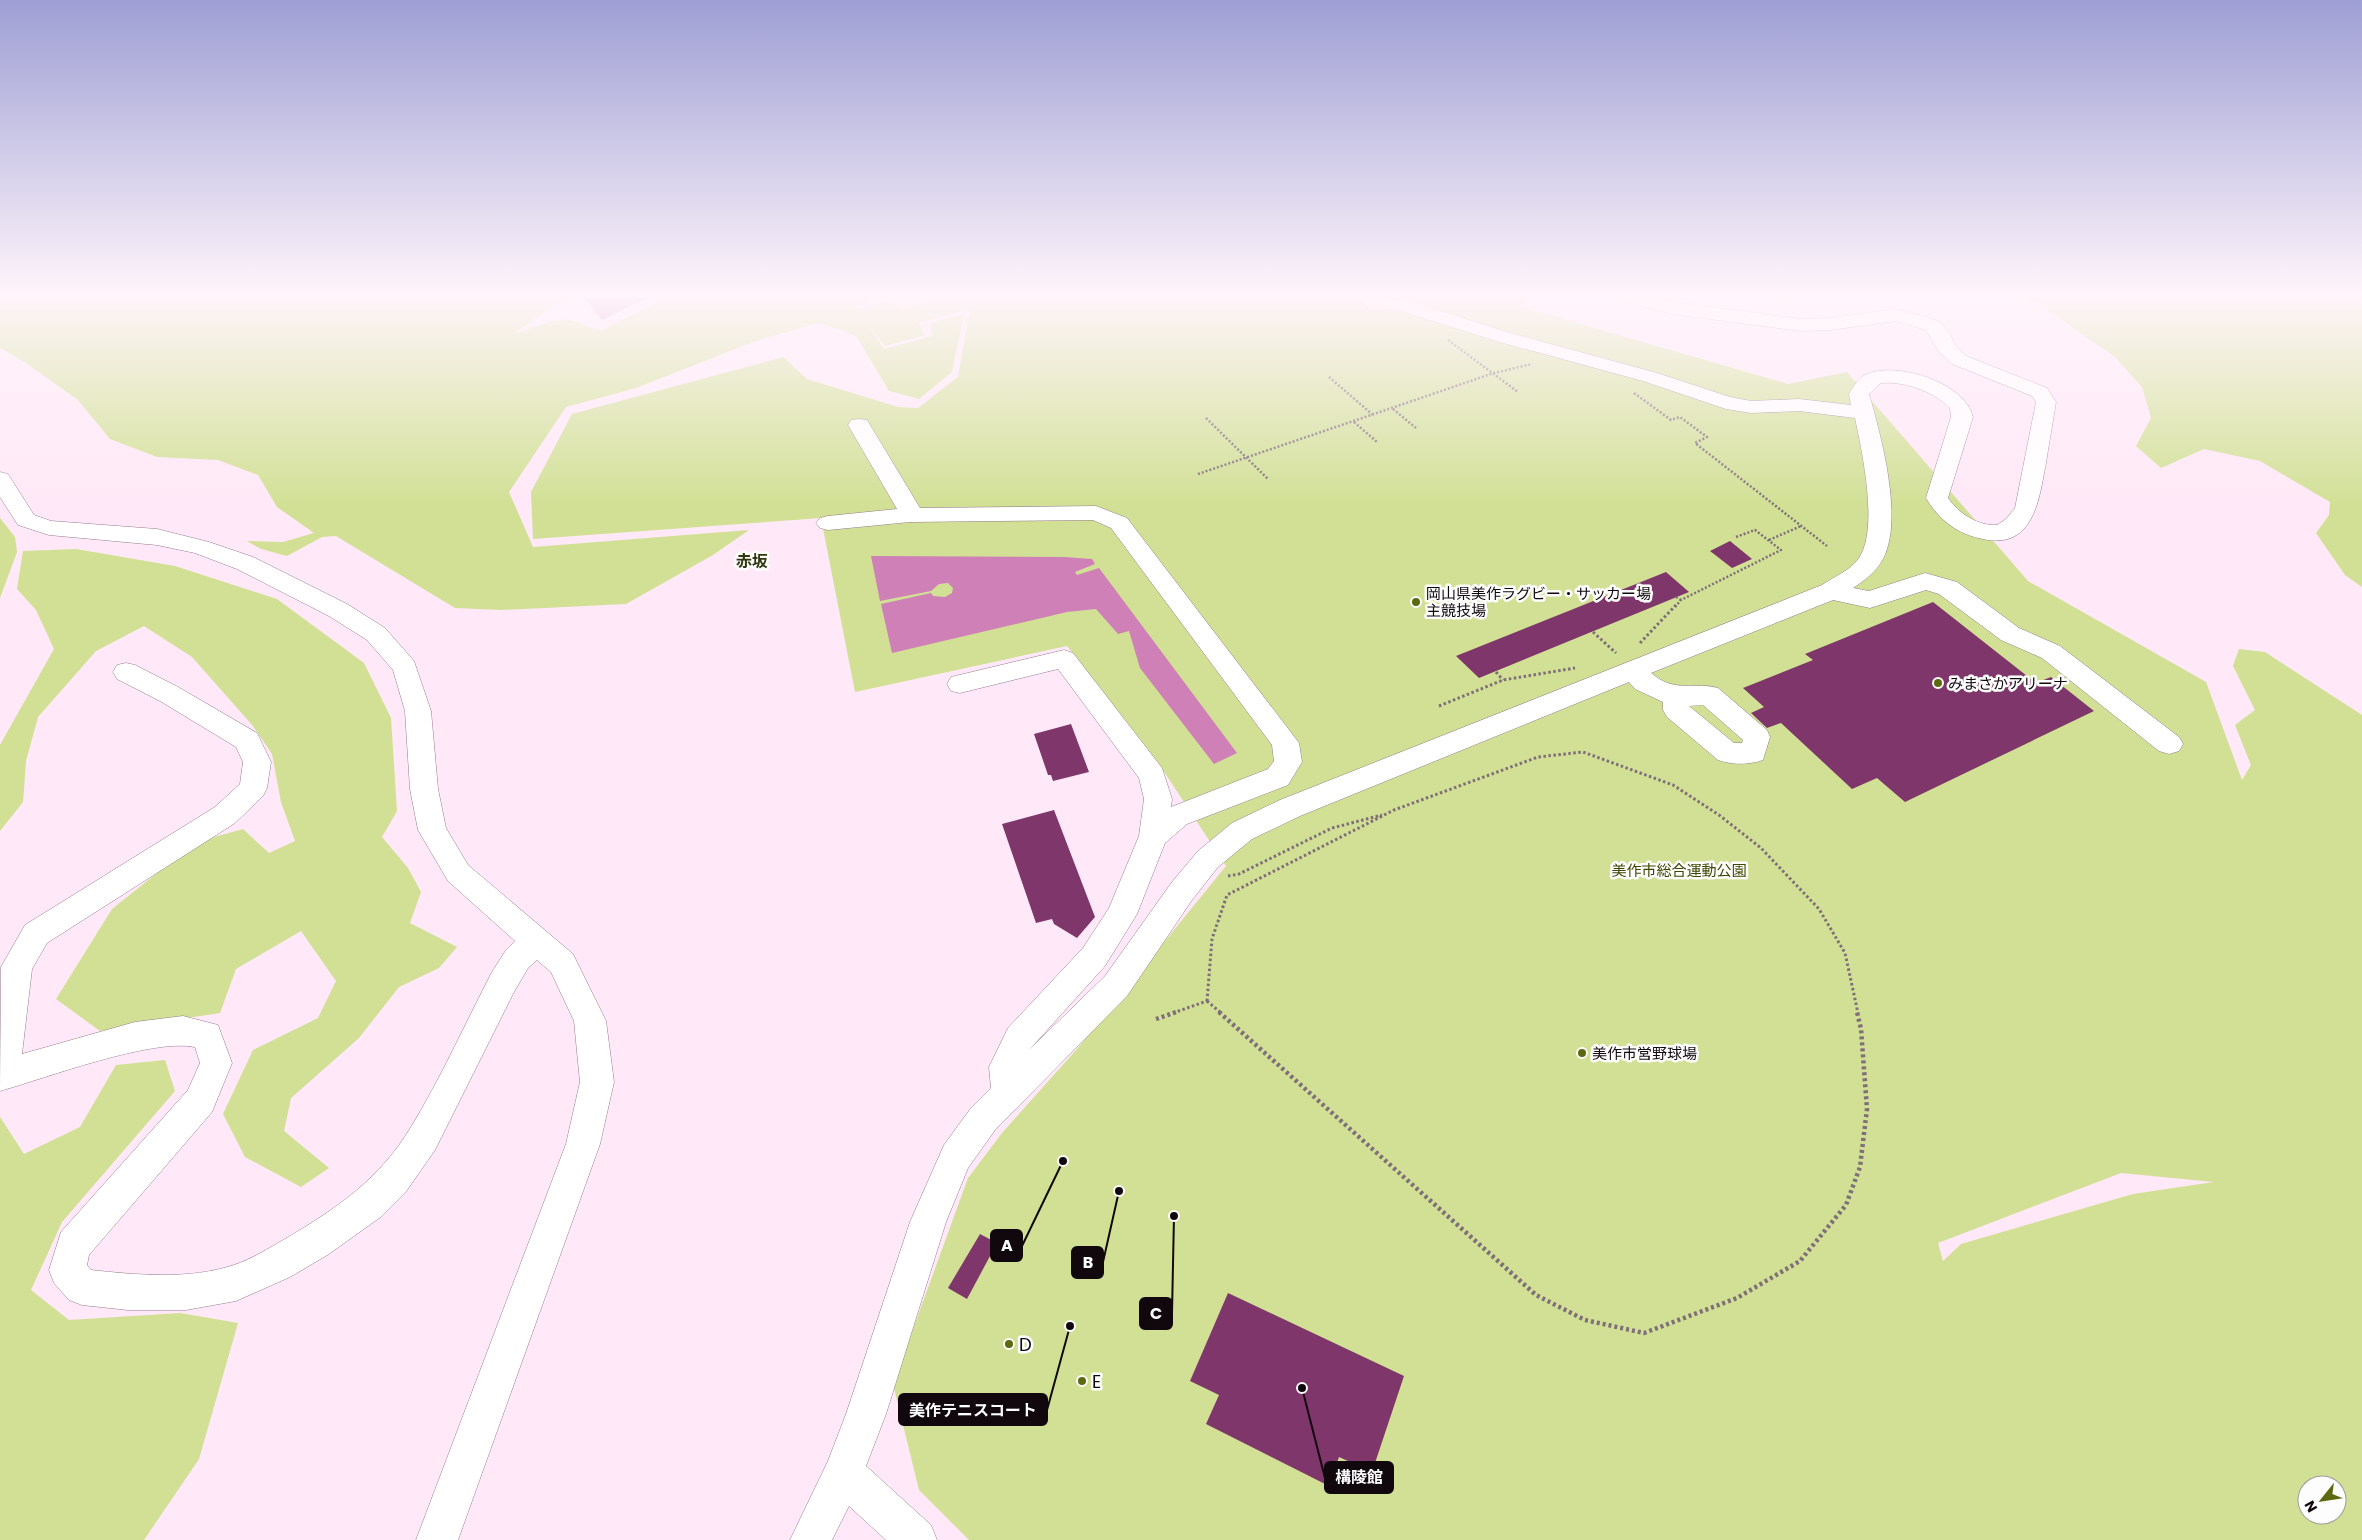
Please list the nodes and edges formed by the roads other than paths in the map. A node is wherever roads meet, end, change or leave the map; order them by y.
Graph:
1 (1605, 365) edge
2 (1971, 365) edge
3 (1864, 413) junction
4 (859, 425) dead end
5 (0, 479) edge
6 (910, 516) junction
7 (828, 523) dead end
8 (1831, 591) junction
9 (1628, 665) junction
10 (126, 672) dead end
11 (960, 684) dead end
12 (1677, 697) dead end
13 (2169, 744) dead end
14 (1153, 836) junction
15 (535, 941) junction
16 (0, 1076) edge
17 (1008, 1092) junction
18 (843, 1473) junction
19 (437, 1540) edge
20 (811, 1540) edge
21 (916, 1540) edge

1 - 3 street
2 - 3 street
3 - 8 street
4 - 6 street
5 - 15 street
6 - 7 street
6 - 14 street
8 - 9 street
8 - 13 street
9 - 12 street
9 - 17 street
10 - 16 street
11 - 14 street
14 - 17 street
15 - 16 street
15 - 19 street
17 - 18 street
18 - 20 street
18 - 21 street

